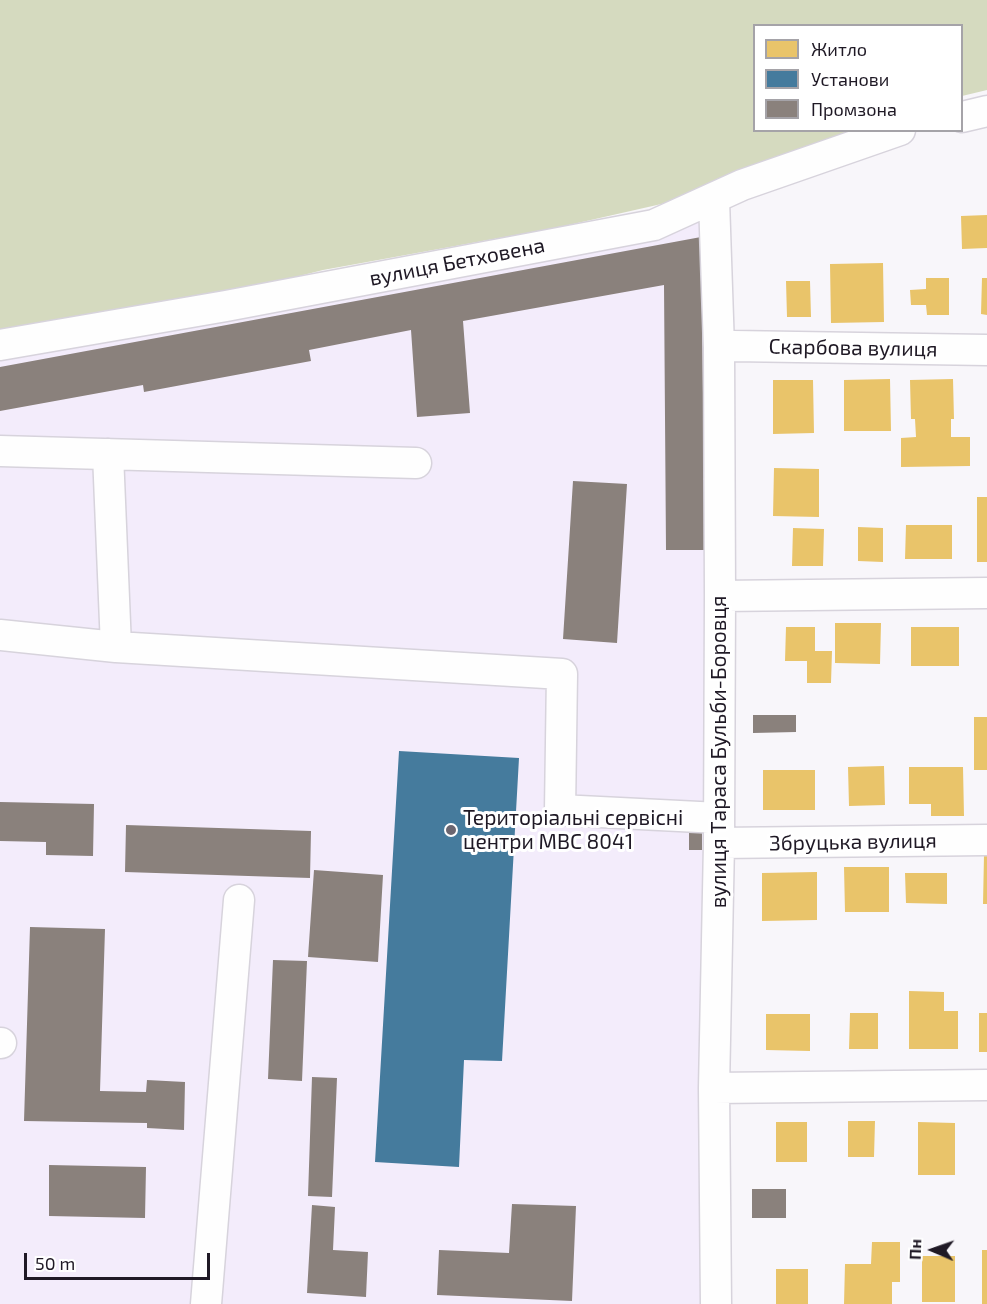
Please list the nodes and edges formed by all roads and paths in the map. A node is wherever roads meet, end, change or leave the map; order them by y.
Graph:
1 (987, 111) edge
2 (963, 117) edge
3 (894, 132) edge
4 (714, 200) junction
5 (0, 345) edge
6 (719, 348) junction
7 (987, 350) edge
8 (0, 451) edge
9 (108, 454) junction
10 (416, 463) dead end
11 (987, 593) edge
12 (720, 596) junction
13 (0, 635) edge
14 (116, 647) junction
15 (719, 831) junction
16 (987, 840) edge
17 (239, 900) dead end
18 (987, 1085) edge
19 (714, 1088) junction
20 (206, 1304) edge
21 (716, 1304) edge

1 - 2 street
3 - 4 street, вулиця Бетховена
4 - 5 street, вулиця Бетховена
4 - 6 street, вулиця Тараса Бульби-Боровця
6 - 7 street, Скарбова вулиця
6 - 12 street, вулиця Тараса Бульби-Боровця
8 - 9 street
9 - 10 street
9 - 14 street
11 - 12 street
12 - 15 street, вулиця Тараса Бульби-Боровця
13 - 14 street
14 - 15 street, Збруцька вулиця
15 - 16 street, Збруцька вулиця
15 - 19 street, вулиця Тараса Бульби-Боровця
17 - 20 street
18 - 19 street
19 - 21 street, вулиця Тараса Бульби-Боровця

